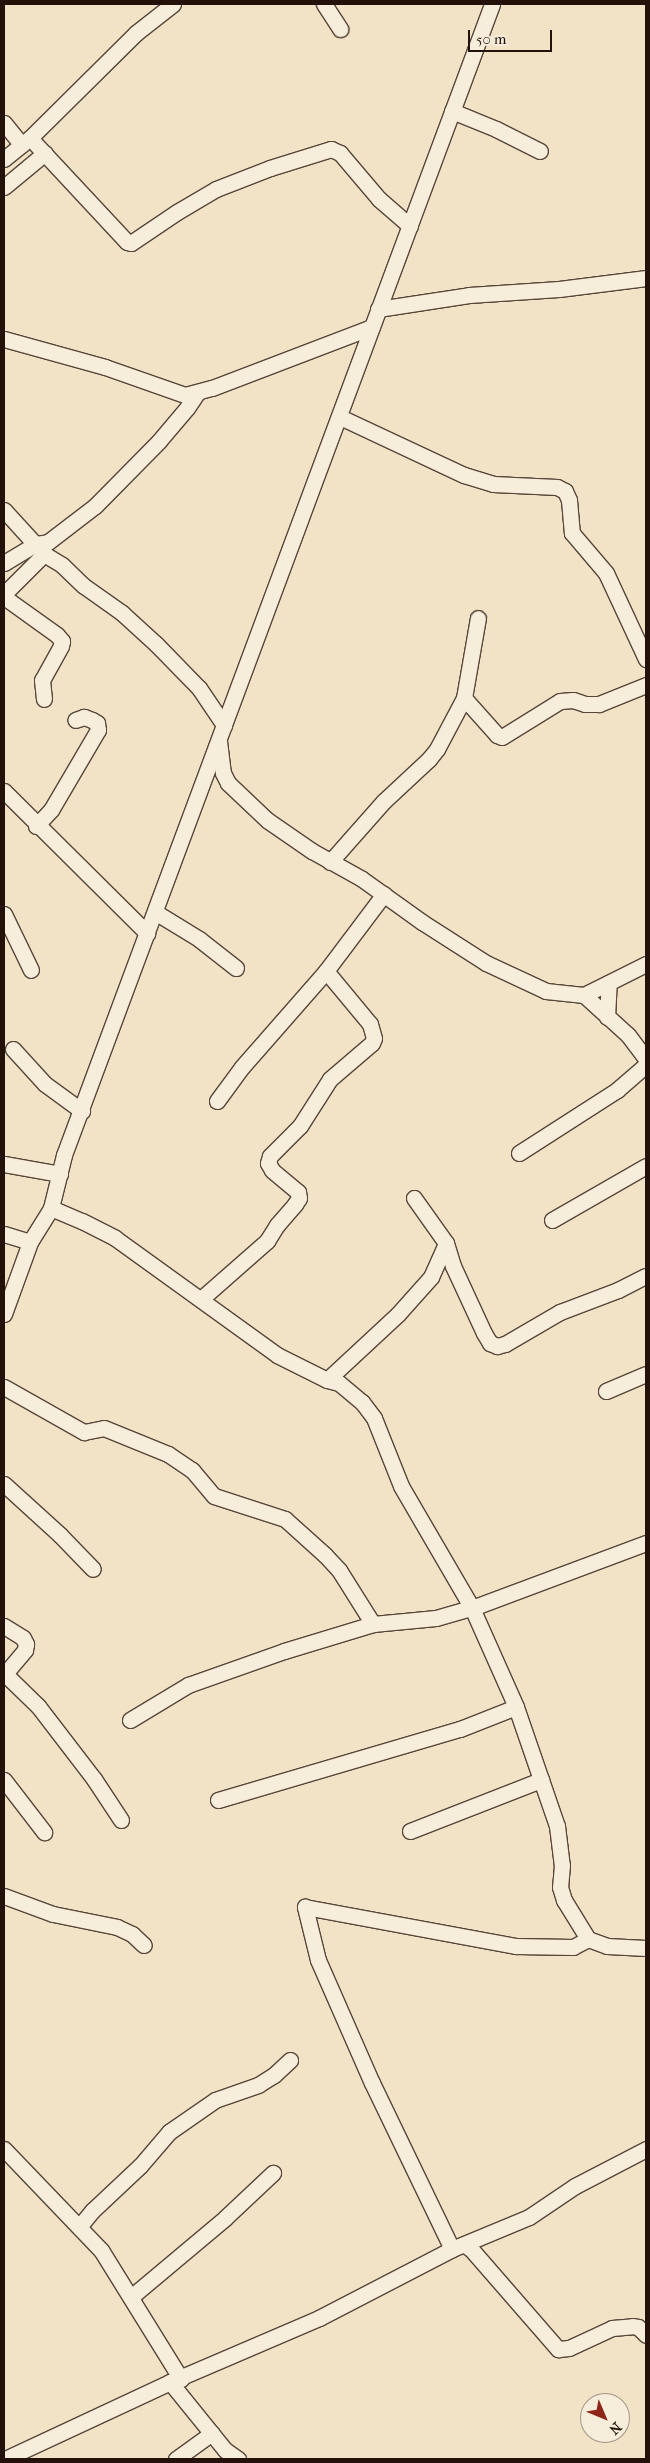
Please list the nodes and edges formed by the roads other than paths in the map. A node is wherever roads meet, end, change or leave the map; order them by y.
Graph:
1 (173, 4) edge
2 (324, 4) edge
3 (492, 4) edge
4 (340, 29) dead end
5 (452, 111) junction
6 (4, 123) edge
7 (26, 141) junction
8 (540, 151) dead end
9 (45, 153) junction
10 (4, 159) edge
11 (4, 187) edge
12 (410, 226) junction
13 (646, 278) edge
14 (378, 310) junction
15 (372, 327) junction
16 (4, 339) edge
17 (197, 393) junction
18 (340, 417) junction
19 (4, 510) edge
20 (40, 550) junction
21 (4, 563) edge
22 (4, 596) edge
23 (478, 618) dead end
24 (646, 659) edge
25 (646, 685) edge
26 (464, 698) junction
27 (44, 699) dead end
28 (75, 720) dead end
29 (221, 732) junction
30 (4, 791) edge
31 (36, 826) junction
32 (330, 862) junction
33 (384, 894) junction
34 (155, 912) junction
35 (4, 914) edge
36 (146, 933) junction
37 (646, 964) edge
38 (236, 968) dead end
39 (31, 970) dead end
40 (326, 972) junction
41 (609, 983) junction
42 (584, 995) junction
43 (607, 1017) junction
44 (13, 1050) dead end
45 (646, 1059) edge
46 (646, 1064) edge
47 (217, 1101) dead end
48 (82, 1111) junction
49 (519, 1153) dead end
50 (4, 1164) edge
51 (646, 1166) edge
52 (60, 1174) junction
53 (414, 1198) dead end
54 (51, 1208) junction
55 (552, 1220) dead end
56 (4, 1234) edge
57 (30, 1242) junction
58 (446, 1243) junction
59 (646, 1276) edge
60 (201, 1299) junction
61 (4, 1314) edge
62 (646, 1374) edge
63 (327, 1380) junction
64 (4, 1387) edge
65 (606, 1391) dead end
66 (4, 1484) edge
67 (646, 1543) edge
68 (93, 1569) dead end
69 (472, 1608) junction
70 (373, 1624) junction
71 (4, 1626) edge
72 (4, 1674) edge
73 (516, 1707) junction
74 (130, 1720) dead end
75 (4, 1780) edge
76 (541, 1780) junction
77 (218, 1800) dead end
78 (121, 1820) dead end
79 (410, 1830) dead end
80 (44, 1832) dead end
81 (4, 1896) edge
82 (588, 1939) junction
83 (144, 1945) dead end
84 (646, 1948) edge
85 (290, 2060) dead end
86 (4, 2149) edge
87 (646, 2149) edge
88 (273, 2173) dead end
89 (79, 2227) junction
90 (458, 2247) junction
91 (131, 2297) junction
92 (646, 2335) edge
93 (175, 2380) junction
94 (212, 2433) junction
95 (5, 2459) edge
96 (176, 2459) edge
97 (238, 2459) edge

1 - 7 street
2 - 4 street
3 - 5 street
5 - 8 street
5 - 12 street
6 - 7 street
7 - 9 street
7 - 10 street
9 - 11 street
9 - 12 street
12 - 14 street
13 - 14 street
14 - 15 street
15 - 17 street
15 - 18 street
16 - 17 street
17 - 20 street
18 - 24 street
18 - 29 street
19 - 20 street
20 - 21 street
20 - 22 street
20 - 29 street
22 - 27 street
23 - 26 street
25 - 26 street
26 - 32 street
28 - 31 street
29 - 32 street
29 - 34 street
30 - 31 street
31 - 36 street
32 - 33 street
33 - 40 street
33 - 42 street
34 - 36 street
34 - 38 street
35 - 39 street
36 - 48 street
37 - 41 street
40 - 47 street
40 - 60 street
41 - 42 street
41 - 43 street
42 - 43 street
43 - 45 street
44 - 48 street
46 - 49 street
48 - 52 street
50 - 52 street
51 - 55 street
52 - 54 street
53 - 58 street
54 - 57 street
54 - 60 street
56 - 57 street
57 - 61 street
58 - 59 street
58 - 63 street
60 - 63 street
62 - 65 street
63 - 69 street
64 - 70 street
66 - 68 street
67 - 69 street
69 - 70 street
69 - 73 street
70 - 74 street
71 - 72 street
72 - 78 street
73 - 76 street
73 - 77 street
75 - 80 street
76 - 79 street
76 - 82 street
81 - 83 street
82 - 84 street
82 - 90 street
85 - 89 street
86 - 89 street
87 - 90 street
88 - 91 street
89 - 91 street
90 - 92 street
90 - 93 street
91 - 93 street
93 - 94 street
93 - 95 street
94 - 96 street
94 - 97 street

